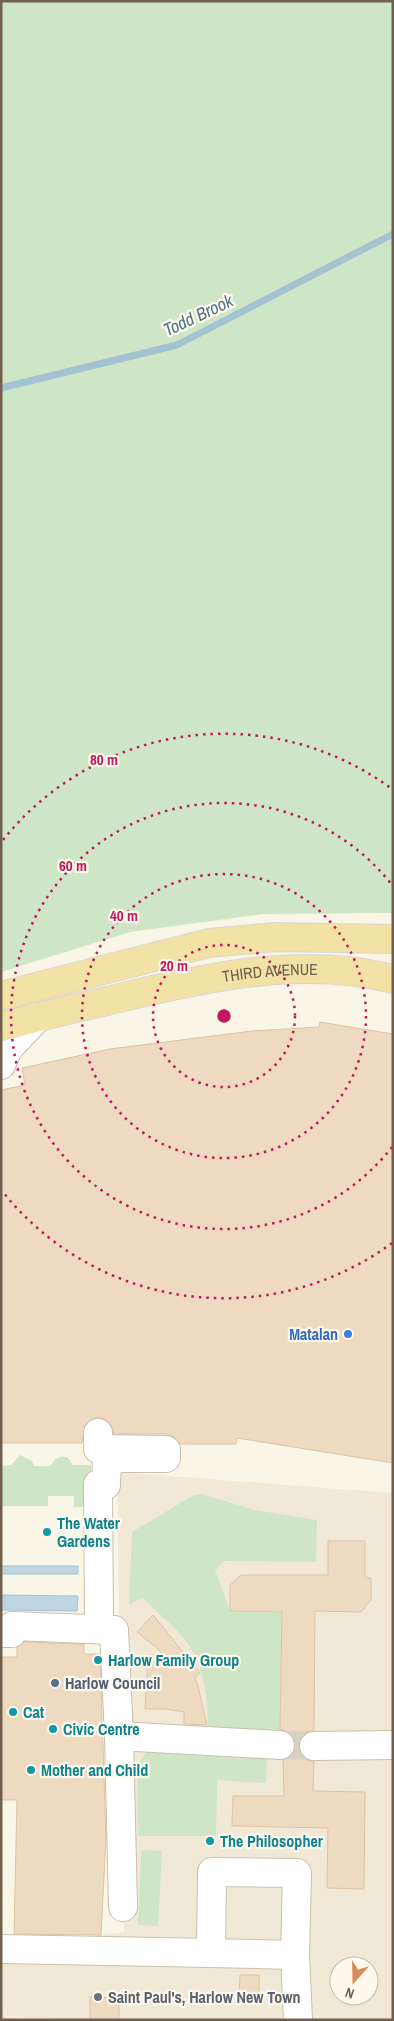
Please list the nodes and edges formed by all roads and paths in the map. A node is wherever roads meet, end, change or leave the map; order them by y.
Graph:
1 (393, 939) edge
2 (393, 979) edge
3 (1, 996) edge
4 (38, 1017) junction
5 (1, 1027) edge
6 (1, 1065) edge
7 (98, 1433) dead end
8 (106, 1629) junction
9 (1, 1633) edge
10 (119, 1736) junction
11 (393, 1744) edge
12 (280, 1745) tunnel mouth
13 (314, 1746) tunnel mouth
14 (123, 1907) dead end
15 (1, 1949) edge
16 (211, 1953) junction
17 (295, 1955) junction
18 (298, 2020) edge

1 - 3 main road, THIRD AVENUE
2 - 4 main road, THIRD AVENUE
4 - 5 main road, THIRD AVENUE
4 - 6 street
7 - 8 street
8 - 9 street
8 - 10 street
10 - 12 street
10 - 14 street
11 - 13 street
15 - 16 street
16 - 17 street
16 - 17 street
17 - 18 street

